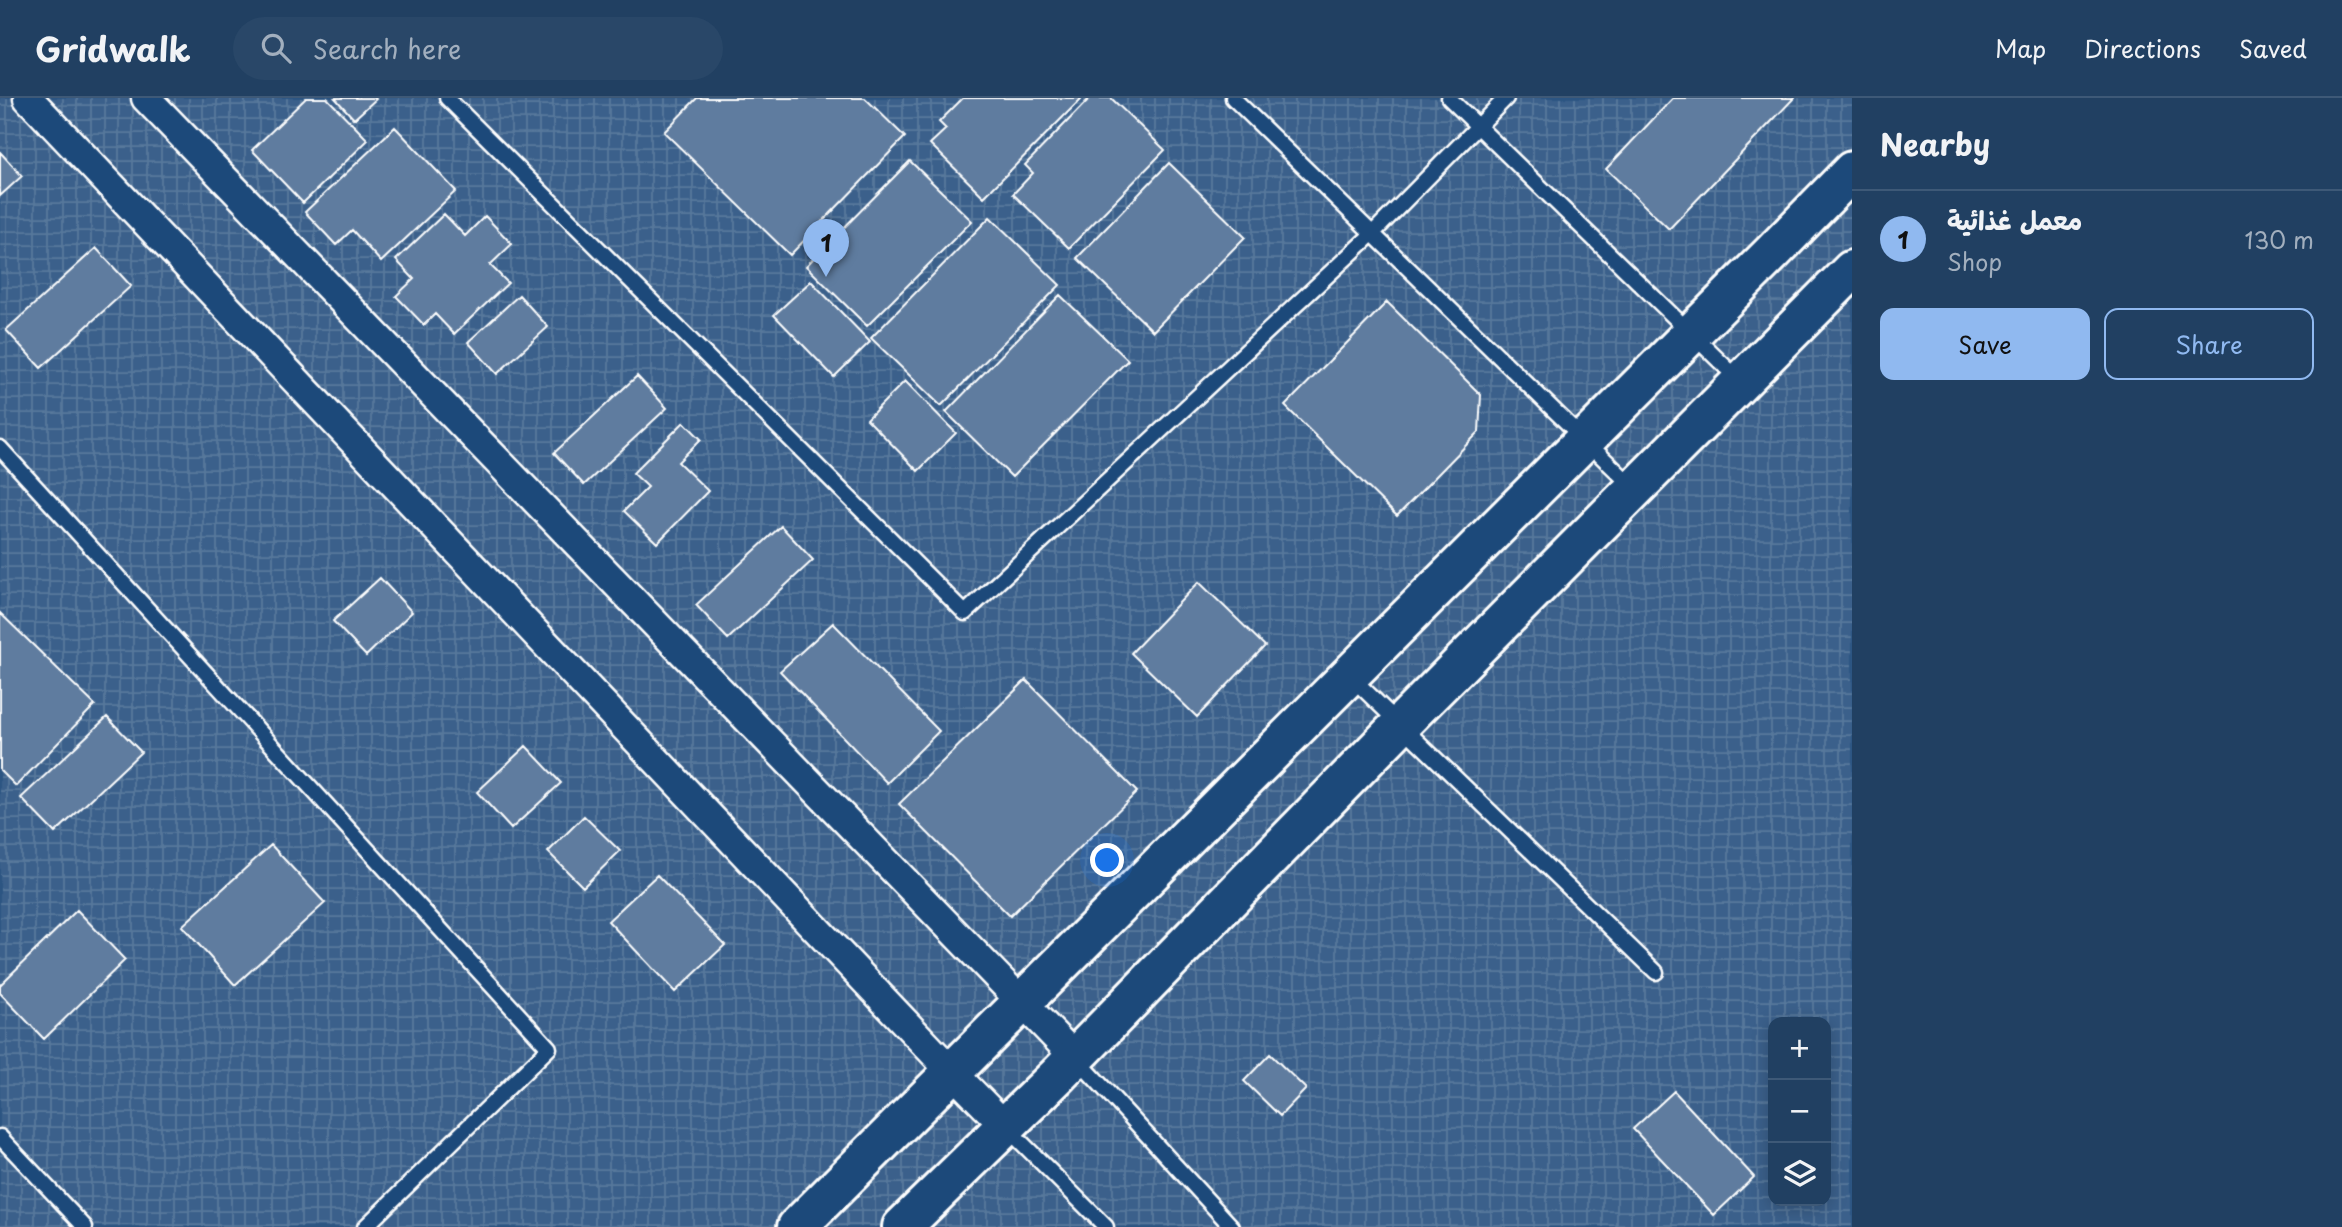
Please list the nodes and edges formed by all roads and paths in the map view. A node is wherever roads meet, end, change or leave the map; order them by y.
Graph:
1 (28, 98) edge
2 (146, 98) edge
3 (447, 98) edge
4 (1233, 98) edge
5 (1449, 98) edge
6 (1506, 98) edge
7 (1478, 127) junction
8 (1852, 171) edge
9 (1372, 234) junction
10 (1852, 270) edge
11 (1691, 334) junction
12 (1741, 382) junction
13 (1585, 440) junction
14 (0, 448) edge
15 (1634, 489) junction
16 (1350, 676) junction
17 (1400, 724) junction
18 (1657, 972) dead end
19 (1020, 1002) junction
20 (1075, 1057) junction
21 (951, 1071) junction
22 (1005, 1126) junction
23 (0, 1136) edge
24 (85, 1227) edge
25 (365, 1227) edge
26 (797, 1227) edge
27 (902, 1227) edge
28 (1106, 1227) edge
29 (1232, 1227) edge

1 - 21 street
2 - 19 street
3 - 9 lane
4 - 9 lane
5 - 7 lane
6 - 7 lane
7 - 9 lane
7 - 11 lane
8 - 11 street
9 - 13 lane
10 - 12 street
11 - 12 lane
11 - 13 street
12 - 15 street
13 - 15 lane
13 - 16 street
14 - 25 lane
15 - 17 street
16 - 17 lane
16 - 19 street
17 - 18 lane
17 - 20 street
19 - 20 street
19 - 21 street
20 - 22 street
20 - 29 lane
21 - 22 street
21 - 26 street
22 - 27 street
22 - 28 lane
23 - 24 lane

